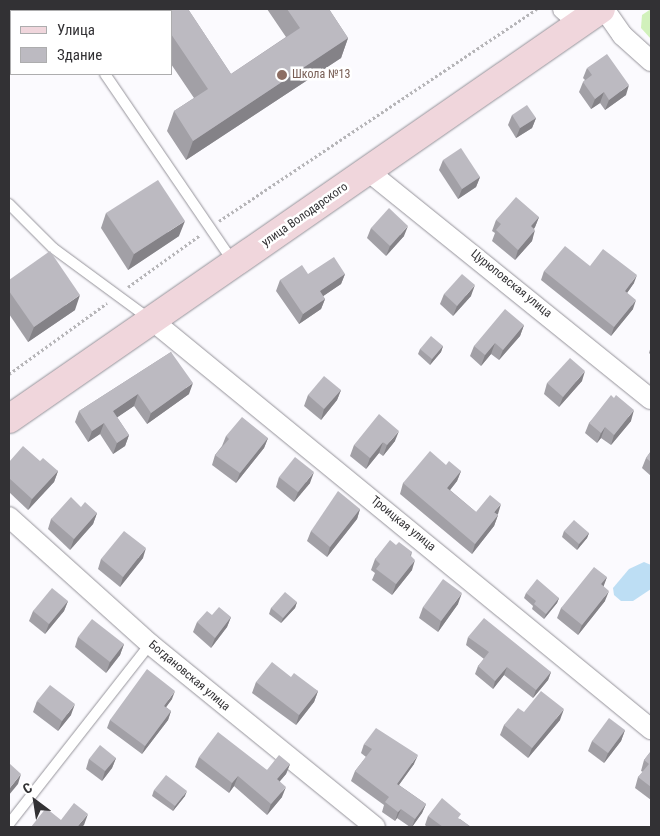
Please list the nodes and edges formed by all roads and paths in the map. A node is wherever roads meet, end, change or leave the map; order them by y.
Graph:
1 (537, 9) edge
2 (587, 12) edge
3 (651, 61) edge
4 (106, 75) edge
5 (368, 171) junction
6 (9, 204) edge
7 (210, 228) junction
8 (235, 264) junction
9 (118, 295) junction
10 (153, 321) junction
11 (9, 374) edge
12 (651, 399) edge
13 (9, 419) edge
14 (9, 518) edge
15 (150, 644) junction
16 (651, 728) edge
17 (9, 824) edge
18 (375, 827) edge

1 - 7 path
2 - 3 street
2 - 5 main road, улица Володарского
4 - 7 lane
5 - 8 main road, улица Володарского
5 - 12 street, Цурюповская улица
6 - 9 lane
7 - 8 lane
7 - 9 path
8 - 10 main road, улица Володарского
9 - 10 lane
9 - 11 path
10 - 13 main road, улица Володарского
10 - 16 street, Троицкая улица
14 - 15 street, Богдановская улица
15 - 17 lane
15 - 18 street, Богдановская улица

